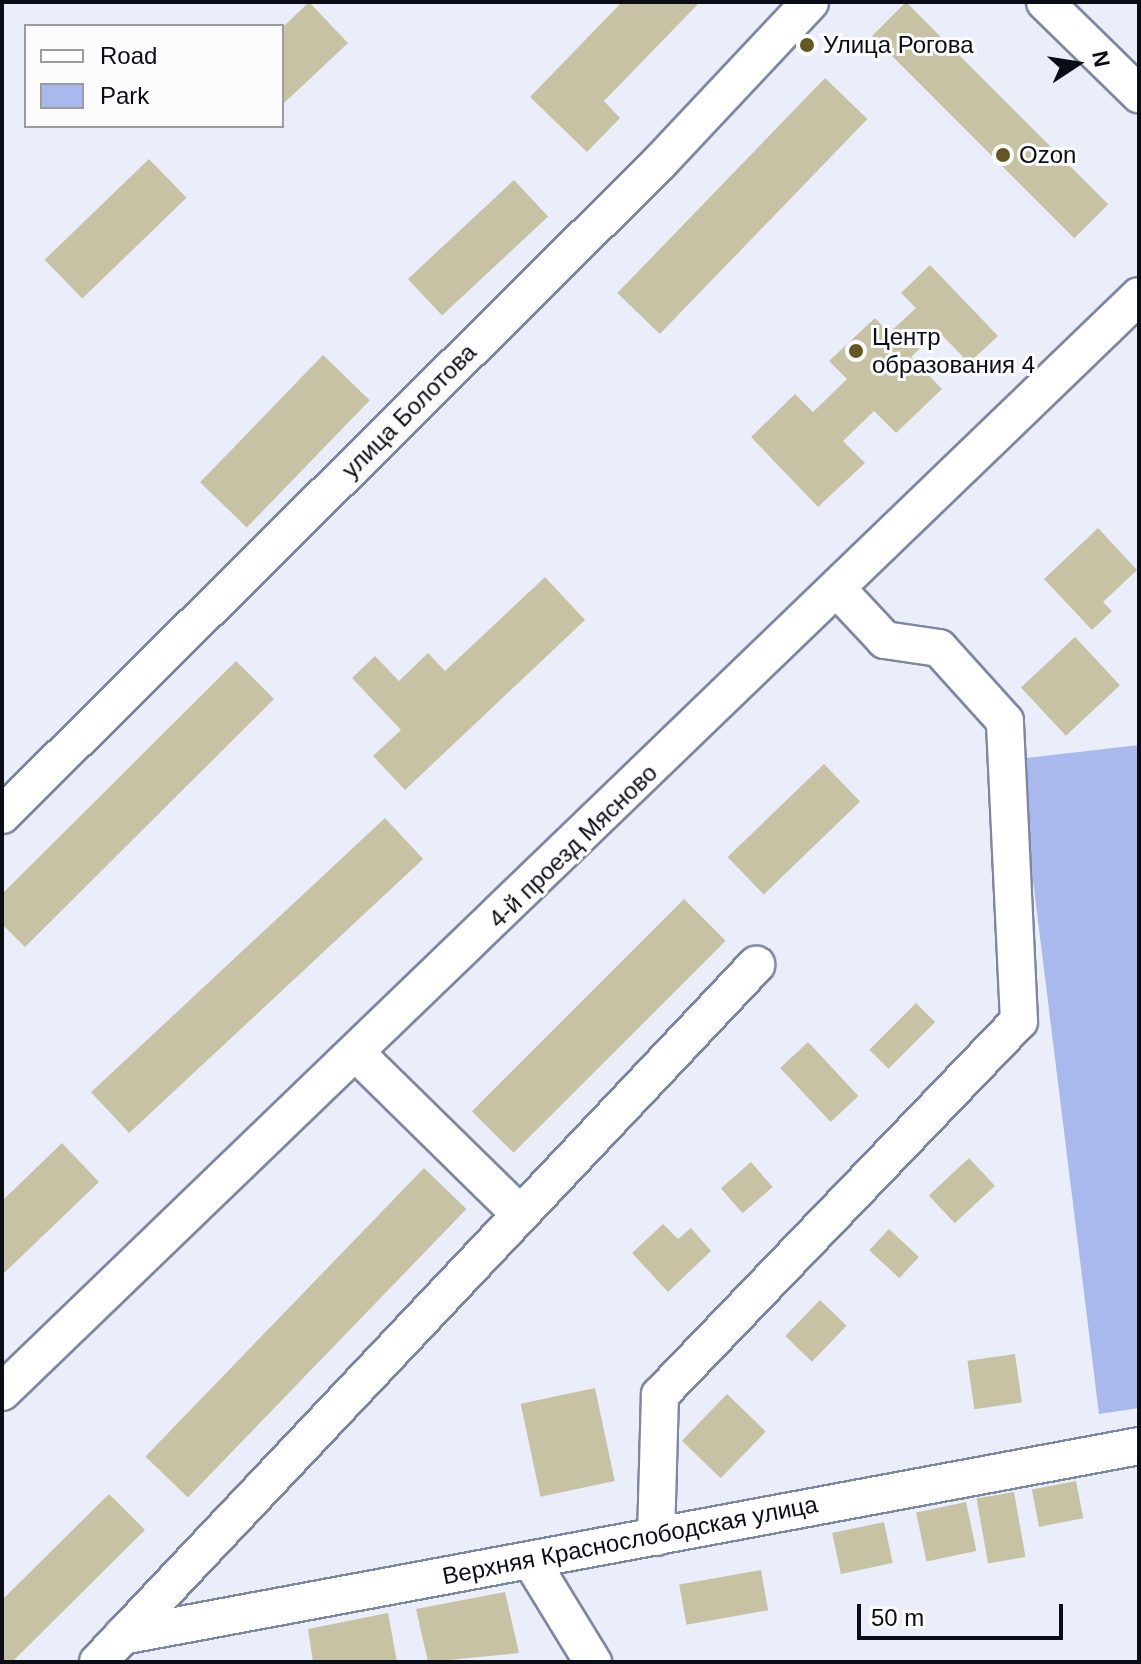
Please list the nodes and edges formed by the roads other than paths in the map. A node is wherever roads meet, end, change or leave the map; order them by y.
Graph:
1 (810, 2) edge
2 (1045, 2) edge
3 (1139, 94) edge
4 (1139, 296) edge
5 (839, 591) junction
6 (2, 815) edge
7 (756, 965) dead end
8 (356, 1053) junction
9 (520, 1214) junction
10 (2, 1392) edge
11 (1139, 1446) edge
12 (656, 1537) junction
13 (531, 1561) junction
14 (122, 1636) junction
15 (98, 1662) edge
16 (593, 1662) edge

1 - 6 street, улица Болотова
2 - 3 street
4 - 5 street, 4-й проезд Мясново
5 - 8 street, 4-й проезд Мясново
5 - 12 street
7 - 9 street
8 - 9 street
8 - 10 street, 4-й проезд Мясново
9 - 14 street
11 - 12 street, Верхняя Краснослободская улица
12 - 13 street, Верхняя Краснослободская улица
13 - 14 street, Верхняя Краснослободская улица
13 - 16 street
14 - 15 street

